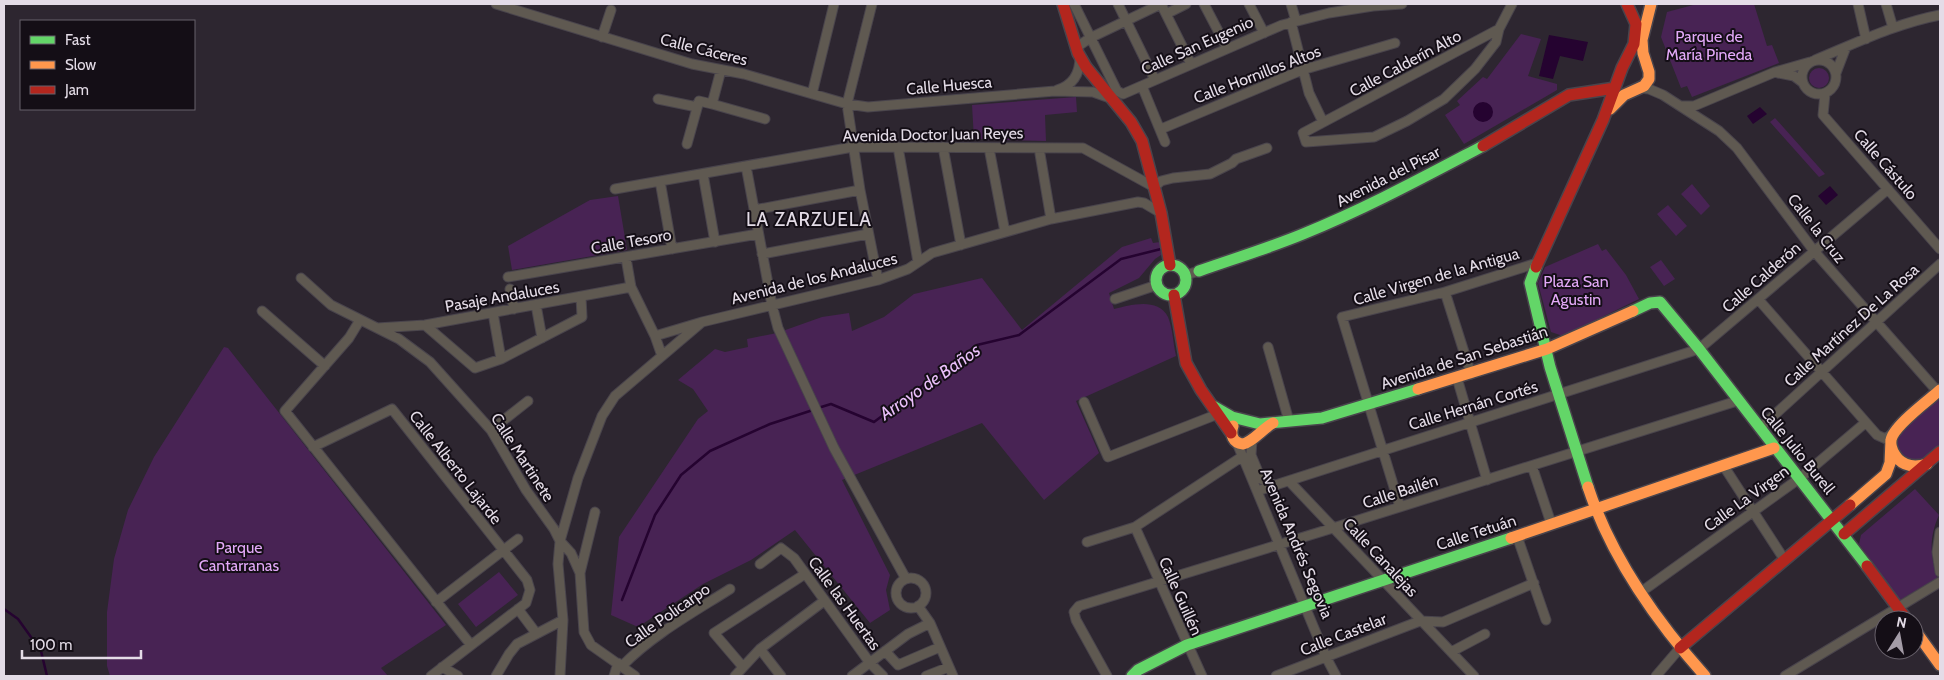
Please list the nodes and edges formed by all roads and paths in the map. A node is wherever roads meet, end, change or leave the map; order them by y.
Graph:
1 (496, 4) edge
2 (834, 4) edge
3 (872, 4) edge
4 (1063, 4) edge
5 (1074, 4) edge
6 (1118, 4) edge
7 (1161, 4) edge
8 (1186, 4) edge
9 (1204, 4) edge
10 (1249, 4) edge
11 (1291, 4) edge
12 (1402, 4) edge
13 (1512, 4) edge
14 (1858, 4) edge
15 (1886, 4) edge
16 (1653, 6) edge
17 (1628, 7) edge
18 (1328, 8) edge
19 (610, 10) dead end
20 (1166, 14) junction
21 (1940, 15) edge
22 (1126, 21) junction
23 (1294, 22) junction
24 (1894, 28) junction
25 (1499, 30) junction
26 (1264, 32) junction
27 (602, 37) junction
28 (1090, 38) junction
29 (1866, 39) junction
30 (1395, 43) dead end
31 (1846, 47) junction
32 (1228, 48) junction
33 (1079, 52) junction
34 (1812, 61) junction
35 (1628, 62) junction
36 (1191, 64) junction
37 (721, 70) junction
38 (1302, 70) junction
39 (1648, 71) junction
40 (1621, 72) junction
41 (1776, 72) junction
42 (1836, 73) junction
43 (1092, 75) junction
44 (1076, 77) junction
45 (1155, 80) junction
46 (1802, 82) junction
47 (1142, 86) junction
48 (1615, 88) junction
49 (1636, 88) junction
50 (1055, 91) junction
51 (1592, 91) junction
52 (1067, 92) junction
53 (812, 94) junction
54 (1825, 94) junction
55 (1663, 95) junction
56 (1119, 98) junction
57 (658, 99) dead end
58 (1611, 100) junction
59 (712, 104) junction
60 (847, 104) junction
61 (1681, 106) junction
62 (697, 107) junction
63 (765, 119) dead end
64 (1604, 120) junction
65 (1323, 122) junction
66 (1161, 129) junction
67 (1165, 142) dead end
68 (687, 144) dead end
69 (853, 147) junction
70 (898, 147) junction
71 (943, 147) junction
72 (989, 148) junction
73 (1039, 148) junction
74 (1267, 148) dead end
75 (746, 166) junction
76 (703, 174) junction
77 (660, 181) junction
78 (1154, 187) junction
79 (615, 189) dead end
80 (1888, 189) junction
81 (860, 190) junction
82 (754, 210) junction
83 (1161, 213) junction
84 (1051, 219) junction
85 (1005, 232) junction
86 (758, 234) junction
87 (868, 234) junction
88 (715, 242) junction
89 (961, 245) junction
90 (672, 249) junction
91 (1940, 249) edge
92 (1814, 251) junction
93 (762, 254) junction
94 (626, 258) junction
95 (918, 262) junction
96 (1537, 263) junction
97 (1940, 264) edge
98 (1170, 265) junction
99 (1199, 271) joint
100 (1186, 275) junction
101 (508, 277) dead end
102 (301, 278) dead end
103 (878, 280) junction
104 (1157, 285) junction
105 (631, 287) junction
106 (510, 289) dead end
107 (1445, 292) junction
108 (1174, 295) junction
109 (581, 297) junction
110 (1116, 299) dead end
111 (1758, 299) junction
112 (1660, 302) joint
113 (536, 305) junction
114 (772, 305) junction
115 (514, 309) junction
116 (262, 311) dead end
117 (493, 313) junction
118 (360, 320) junction
119 (702, 322) junction
120 (1877, 322) junction
121 (425, 325) junction
122 (377, 328) junction
123 (655, 336) junction
124 (542, 338) junction
125 (1268, 347) dead end
126 (1547, 349) junction
127 (1699, 349) junction
128 (662, 356) junction
129 (501, 359) junction
130 (325, 366) junction
131 (1821, 372) junction
132 (1471, 374) junction
133 (1457, 378) junction
134 (1939, 391) edge
135 (1558, 395) junction
136 (528, 401) dead end
137 (1738, 401) junction
138 (1084, 402) dead end
139 (1368, 404) junction
140 (1216, 410) junction
141 (1246, 421) junction
142 (1289, 422) junction
143 (1272, 423) junction
144 (1470, 423) junction
145 (1865, 423) junction
146 (1760, 428) junction
147 (491, 430) junction
148 (1231, 432) junction
149 (1893, 435) junction
150 (1254, 439) junction
151 (1238, 443) junction
152 (313, 447) junction
153 (1774, 448) junction
154 (1382, 450) junction
155 (1940, 452) edge
156 (1576, 453) junction
157 (1243, 456) junction
158 (1927, 464) junction
159 (1723, 465) junction
160 (1532, 466) junction
161 (1885, 475) junction
162 (1800, 478) junction
163 (1487, 480) junction
164 (1289, 482) junction
165 (1275, 486) junction
166 (1899, 488) junction
167 (1257, 491) junction
168 (1400, 507) junction
169 (1594, 508) junction
170 (595, 512) dead end
171 (1754, 512) junction
172 (1832, 519) junction
173 (1551, 523) junction
174 (1135, 527) junction
175 (1333, 528) junction
176 (1940, 532) edge
177 (1844, 534) junction
178 (1517, 536) junction
179 (518, 539) dead end
180 (560, 541) junction
181 (1087, 542) dead end
182 (1280, 544) junction
183 (503, 551) junction
184 (1784, 559) junction
185 (760, 564) dead end
186 (1940, 572) edge
187 (580, 574) junction
188 (805, 574) junction
189 (906, 579) junction
190 (1381, 580) junction
191 (1158, 582) junction
192 (1940, 582) edge
193 (1534, 584) junction
194 (730, 589) dead end
195 (1642, 592) junction
196 (824, 601) junction
197 (436, 602) junction
198 (918, 606) junction
199 (1305, 606) junction
200 (1898, 608) junction
201 (518, 609) junction
202 (562, 620) junction
203 (1546, 620) dead end
204 (1420, 621) junction
205 (930, 623) junction
206 (536, 633) junction
207 (1485, 634) dead end
208 (1924, 643) edge
209 (471, 645) junction
210 (1187, 646) junction
211 (940, 647) junction
212 (1680, 648) junction
213 (760, 649) junction
214 (885, 652) junction
215 (1451, 652) junction
216 (1326, 657) junction
217 (870, 663) junction
218 (620, 665) junction
219 (1940, 665) edge
220 (442, 667) junction
221 (743, 667) junction
222 (949, 667) junction
223 (1137, 674) edge
224 (632, 675) edge
225 (431, 676) edge
226 (458, 676) edge
227 (496, 676) edge
228 (560, 676) edge
229 (614, 676) edge
230 (735, 676) edge
231 (781, 676) edge
232 (852, 676) edge
233 (884, 676) edge
234 (926, 676) edge
235 (953, 676) edge
236 (1107, 676) edge
237 (1202, 676) edge
238 (1276, 676) edge
239 (1336, 676) edge
240 (1474, 676) edge
241 (1656, 676) edge
242 (1705, 676) edge
243 (1785, 676) edge

1 - 27 street, Calle Cáceres
2 - 53 street
3 - 60 street
4 - 33 main road
5 - 28 street
6 - 22 street
7 - 20 street
7 - 22 street
8 - 20 street
9 - 32 street
10 - 26 street
11 - 23 street
12 - 18 street, Calle San Eugenio
13 - 25 street
14 - 29 street
15 - 24 street
16 - 17 main road
16 - 39 main road
17 - 35 main road
18 - 23 street, Calle San Eugenio
19 - 27 street
20 - 36 street
21 - 24 street
22 - 28 street
22 - 45 street
23 - 26 street, Calle San Eugenio
23 - 38 street
24 - 29 street
25 - 65 street, Calle Calderín Alto
25 - 65 street, Calle Calderín Alto
26 - 32 street, Calle San Eugenio
27 - 37 street, Calle Cáceres
28 - 33 street
28 - 56 street
29 - 31 street
30 - 38 street, Calle Hornillos Altos
31 - 34 street
31 - 42 street
32 - 36 street, Calle San Eugenio
33 - 43 main road
33 - 44 street
34 - 41 street
34 - 42 street
34 - 46 street
35 - 39 main road
35 - 40 main road
36 - 45 street, Calle San Eugenio
37 - 53 street, Calle Cáceres
37 - 59 street
38 - 65 street
38 - 66 street, Calle Hornillos Altos
39 - 49 main road
39 - 55 street, Calle la Cruz
40 - 48 main road
40 - 49 main road
40 - 51 main road, Avenida del Pisar
41 - 46 street
41 - 61 street
42 - 54 street
43 - 44 street, Calle Huesca
43 - 52 street, Calle Huesca
43 - 56 main road
44 - 50 street, Calle Huesca
45 - 47 street, Calle San Eugenio
46 - 54 street
47 - 56 street, Calle San Eugenio
47 - 66 street
48 - 49 street, Avenida del Pisar
48 - 51 main road, Avenida del Pisar
48 - 58 main road
49 - 55 street, Calle la Cruz
49 - 64 main road
50 - 52 street, Calle Huesca
50 - 60 street, Calle Huesca
51 - 58 main road
51 - 99 main road, Avenida del Pisar
52 - 56 street, Calle Huesca
53 - 60 street, Calle Cáceres
54 - 80 street, Calle Cástulo
55 - 61 street, Calle la Cruz
56 - 78 main road
57 - 62 street
58 - 64 main road
59 - 62 street
59 - 63 street
60 - 69 street
61 - 92 street, Calle la Cruz
62 - 68 street
64 - 96 main road
66 - 67 street
69 - 70 street, Avenida Doctor Juan Reyes
69 - 75 street, Avenida Doctor Juan Reyes
69 - 81 street
70 - 71 street, Avenida Doctor Juan Reyes
70 - 95 street
71 - 72 street, Avenida Doctor Juan Reyes
71 - 89 street
72 - 73 street, Avenida Doctor Juan Reyes
72 - 85 street
73 - 78 street, Avenida Doctor Juan Reyes
73 - 84 street
74 - 78 street
75 - 76 street, Avenida Doctor Juan Reyes
75 - 82 street
76 - 77 street, Avenida Doctor Juan Reyes
76 - 88 street
77 - 79 street, Avenida Doctor Juan Reyes
77 - 90 street
78 - 83 main road
80 - 91 street, Calle Cástulo
80 - 92 street, Calle Calderón
81 - 82 street
81 - 87 street
82 - 86 street
83 - 84 street, Avenida de los Andaluces
83 - 98 main road
84 - 85 street, Avenida de los Andaluces
85 - 89 street, Avenida de los Andaluces
86 - 88 street, Calle Tesoro
86 - 93 street
87 - 93 street
87 - 103 street
88 - 90 street, Calle Tesoro
89 - 95 street, Avenida de los Andaluces
90 - 94 street, Calle Tesoro
92 - 111 street, Calle Calderón
92 - 120 street, Calle la Cruz
93 - 114 street
94 - 101 street, Calle Tesoro
94 - 105 street
95 - 103 street, Avenida de los Andaluces
96 - 107 street, Calle Virgen de la Antigua
96 - 126 main road
97 - 120 street, Calle Martínez De La Rosa
98 - 100 main road
98 - 104 main road
99 - 100 street, Avenida del Pisar
100 - 108 main road
102 - 118 street, Calle Martinete
103 - 114 street, Avenida de los Andaluces
104 - 108 main road
104 - 110 street
105 - 109 street, Pasaje Andaluces
105 - 123 street
106 - 115 street
107 - 132 street
107 - 139 street, Calle Virgen de la Antigua
108 - 140 main road
109 - 113 street, Pasaje Andaluces
109 - 124 street
111 - 127 street, Calle Calderón
111 - 131 street
112 - 126 main road, Avenida de San Sebastián
112 - 127 main road, Calle Julio Burell
113 - 115 street, Pasaje Andaluces
113 - 124 street
114 - 119 street, Avenida de los Andaluces
114 - 189 street
115 - 117 street, Pasaje Andaluces
116 - 130 street
117 - 121 street, Pasaje Andaluces
117 - 129 street
118 - 122 street, Calle Martinete
118 - 130 street
119 - 123 street, Avenida de los Andaluces
119 - 128 street
120 - 131 street, Calle Martínez De La Rosa
120 - 134 street, Calle la Cruz
121 - 122 street, Pasaje Andaluces
121 - 129 street
122 - 147 street, Calle Martinete
123 - 128 street
124 - 129 street
125 - 142 street
126 - 132 main road, Avenida de San Sebastián
126 - 135 main road
127 - 135 street, Calle Hernán Cortés
127 - 137 main road, Calle Julio Burell
128 - 180 street
130 - 152 street
131 - 145 street
131 - 146 street, Calle Martínez De La Rosa
132 - 133 main road, Avenida de San Sebastián
133 - 139 main road, Avenida de San Sebastián
133 - 144 street
134 - 149 main road
135 - 144 street, Calle Hernán Cortés
135 - 156 main road
136 - 147 street
137 - 146 main road, Calle Julio Burell
137 - 156 street, Calle Bailén
138 - 140 street
139 - 142 main road, Avenida de San Sebastián
139 - 154 street
140 - 141 main road
140 - 148 main road
141 - 143 main road, Avenida de San Sebastián
141 - 148 main road
141 - 150 main road
142 - 143 main road, Avenida de San Sebastián
143 - 150 main road
144 - 154 street, Calle Hernán Cortés
144 - 163 street
145 - 149 street
145 - 162 street, Calle La Virgen
146 - 153 main road, Calle Julio Burell
147 - 180 street, Calle Martinete
148 - 151 main road
149 - 158 main road
149 - 161 main road
150 - 151 main road
150 - 165 street, Avenida Andrés Segovia
151 - 157 street, Avenida Andrés Segovia
152 - 183 street, Calle Alberto Lajarde
152 - 197 street
153 - 159 main road, Calle Tetuán
153 - 162 main road, Calle Julio Burell
154 - 164 street, Calle Hernán Cortés
154 - 168 street
155 - 158 main road
156 - 160 street, Calle Bailén
156 - 169 main road
157 - 167 street, Avenida Andrés Segovia
157 - 174 street
158 - 166 main road
159 - 169 main road, Calle Tetuán
159 - 171 street
160 - 163 street, Calle Bailén
160 - 173 street
161 - 166 main road
161 - 172 main road
162 - 171 street, Calle La Virgen
162 - 172 main road, Calle Julio Burell
163 - 168 street, Calle Bailén
164 - 165 street, Calle Hernán Cortés
164 - 175 street, Calle Canalejas
165 - 167 street, Calle Hernán Cortés
166 - 177 main road
167 - 182 street, Avenida Andrés Segovia
168 - 175 street, Calle Bailén
169 - 173 main road, Calle Tetuán
169 - 195 main road
170 - 187 street
171 - 184 street
171 - 195 street, Calle La Virgen
172 - 177 main road, Calle Julio Burell
172 - 184 main road
173 - 178 main road, Calle Tetuán
174 - 181 street
174 - 191 street, Calle Guillén
175 - 182 street, Calle Bailén
175 - 190 street, Calle Canalejas
176 - 186 street
177 - 200 main road, Calle Julio Burell
178 - 190 main road, Calle Tetuán
178 - 193 street
179 - 183 street
180 - 187 street, Calle Martinete
180 - 202 street
182 - 191 street, Calle Bailén
182 - 199 street, Avenida Andrés Segovia
183 - 197 street
183 - 201 street, Calle Alberto Lajarde
184 - 212 main road
185 - 188 street, Calle las Huertas
187 - 218 street
188 - 196 street, Calle las Huertas
188 - 221 street
189 - 198 street
189 - 198 street
190 - 199 main road, Calle Tetuán
190 - 204 street, Calle Canalejas
191 - 210 street, Calle Guillén
191 - 236 street, Calle Bailén
192 - 200 street
193 - 203 street
193 - 204 street
194 - 218 street, Calle Policarpo
195 - 212 main road
196 - 213 street
196 - 217 street, Calle las Huertas
197 - 209 street
198 - 205 street
199 - 210 main road, Calle Tetuán
199 - 216 street, Avenida Andrés Segovia
200 - 243 street
201 - 206 street
201 - 209 street
202 - 206 street
202 - 228 street
204 - 215 street, Calle Canalejas
204 - 216 street, Calle Castelar
205 - 211 street
205 - 214 street
206 - 227 street
207 - 215 street
208 - 219 main road
209 - 220 street
210 - 223 main road, Calle Tetuán
210 - 237 street, Calle Guillén
211 - 214 street
211 - 222 street
212 - 241 street
212 - 242 main road
213 - 221 street
213 - 231 street
214 - 217 street
215 - 240 street, Calle Canalejas
216 - 238 street, Calle Castelar
216 - 239 street, Avenida Andrés Segovia
217 - 232 street
217 - 233 street, Calle las Huertas
218 - 224 street
218 - 229 street
220 - 225 street
220 - 226 street
221 - 230 street
222 - 234 street
222 - 235 street

